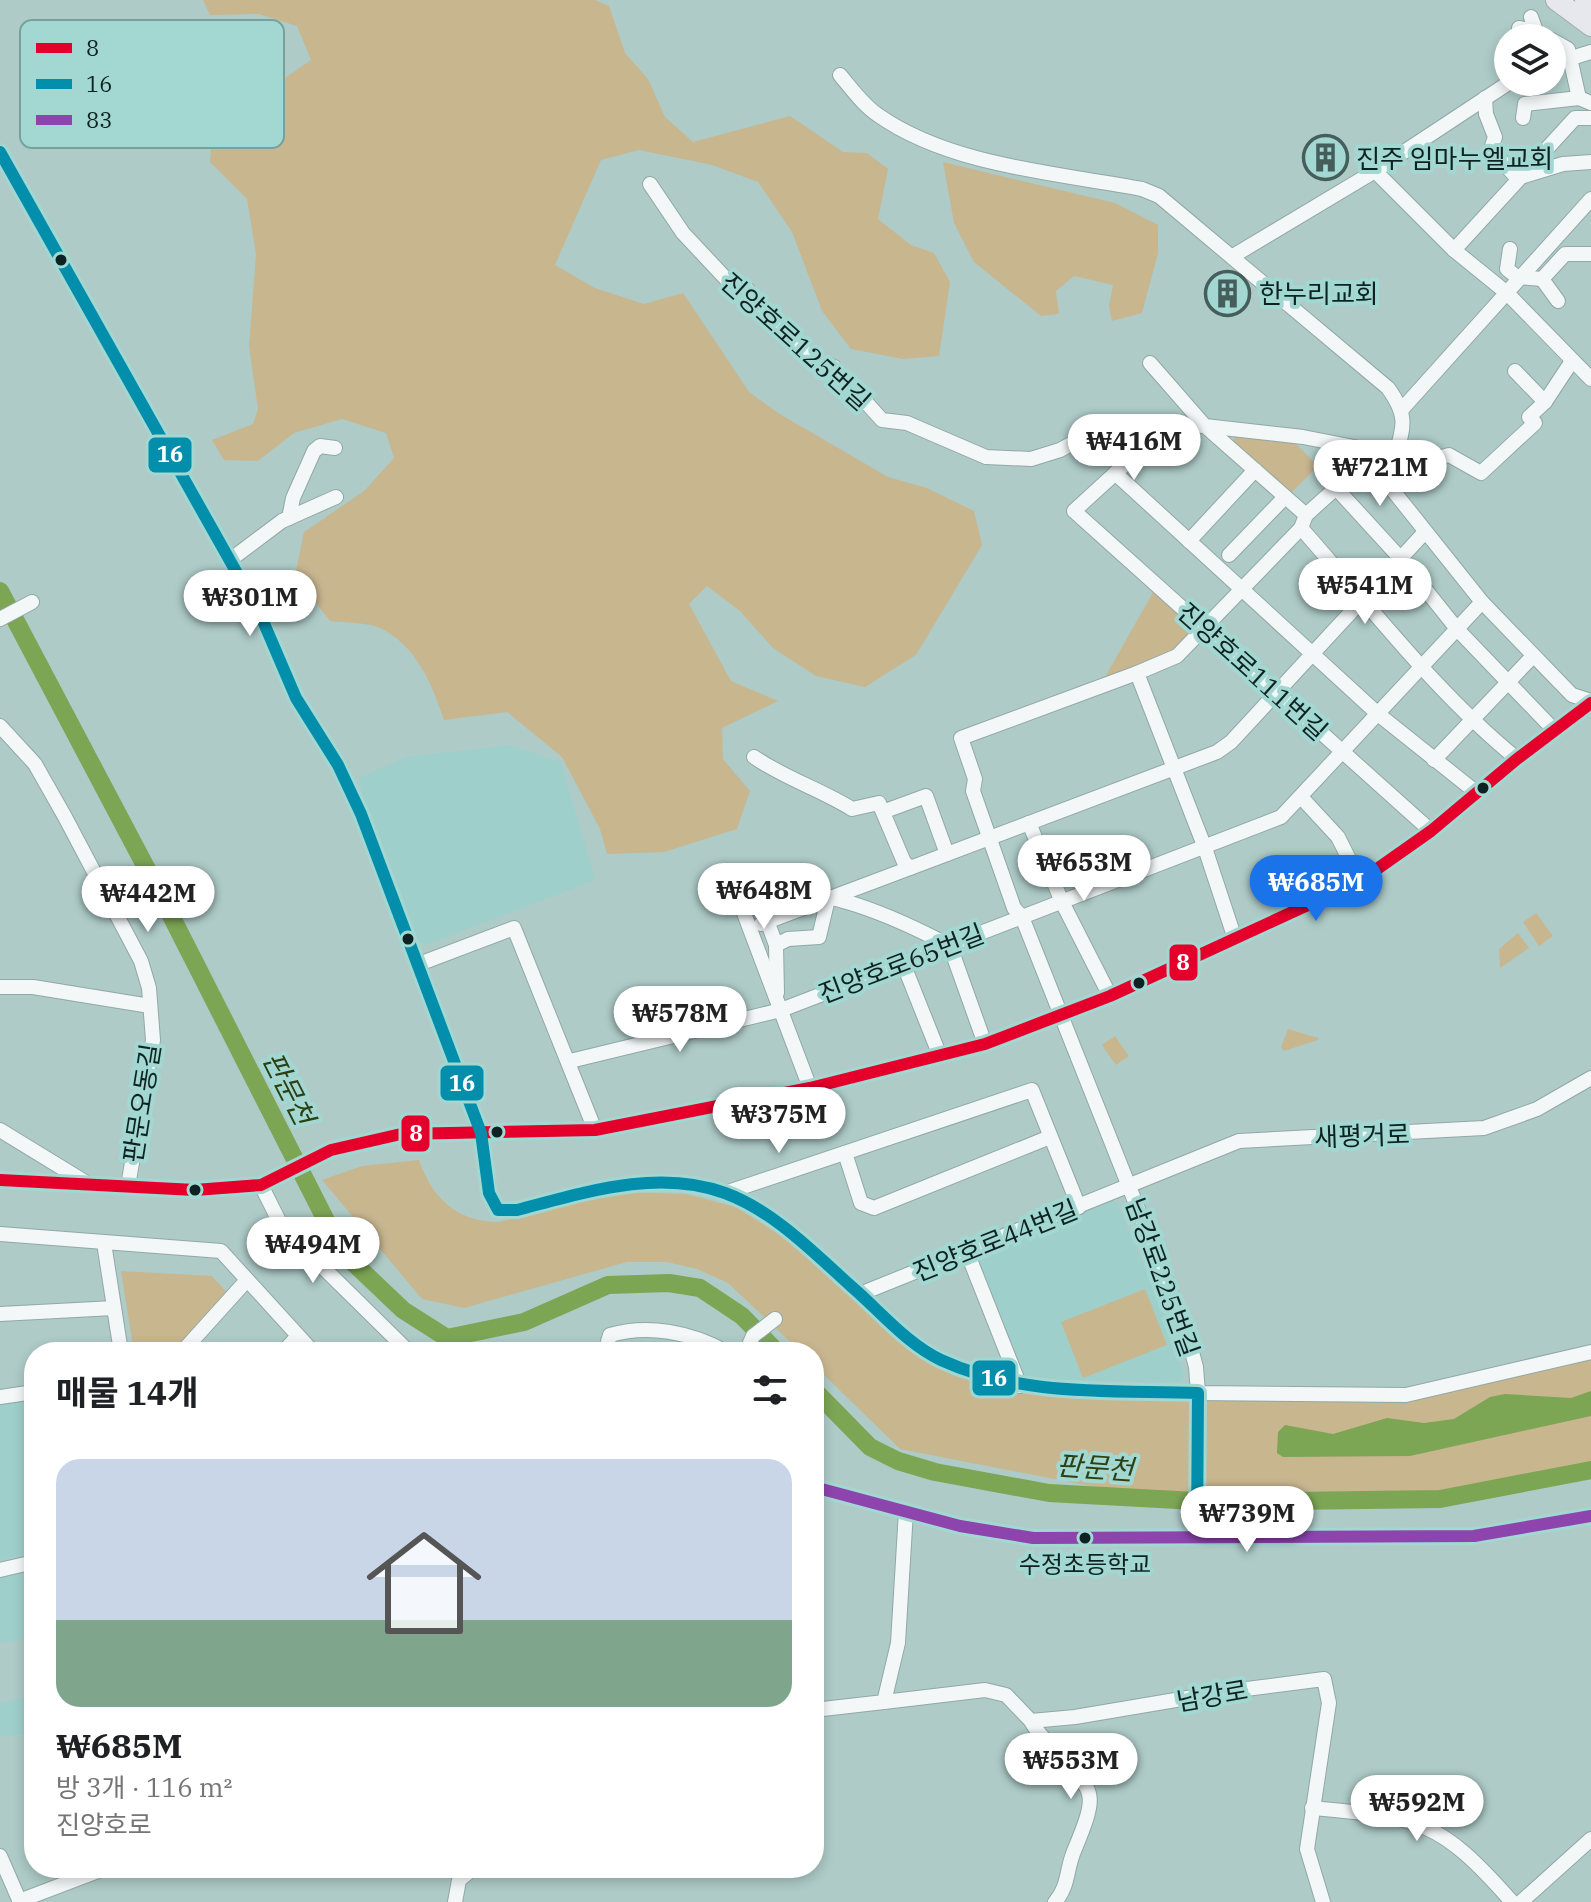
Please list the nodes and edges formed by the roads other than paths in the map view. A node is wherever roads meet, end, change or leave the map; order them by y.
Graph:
1 (1570, 3) edge
2 (1591, 5) edge
3 (1591, 26) edge
4 (1566, 48) edge
5 (1591, 53) edge
6 (1570, 60) junction
7 (1566, 61) edge
8 (840, 75) dead end
9 (1494, 92) edge
10 (1485, 98) junction
11 (1585, 101) edge
12 (1523, 118) dead end
13 (1591, 118) edge
14 (0, 152) edge
15 (1591, 162) edge
16 (1375, 171) junction
17 (1517, 178) junction
18 (650, 184) dead end
19 (1591, 199) edge
20 (1510, 249) dead end
21 (1454, 250) junction
22 (1239, 253) junction
23 (1591, 254) edge
24 (1524, 276) junction
25 (1542, 279) junction
26 (1507, 293) junction
27 (1558, 301) dead end
28 (1572, 361) junction
29 (1150, 363) dead end
30 (1515, 371) dead end
31 (1591, 379) edge
32 (1545, 402) junction
33 (1403, 408) junction
34 (1168, 425) junction
35 (1205, 426) junction
36 (335, 448) dead end
37 (1393, 463) junction
38 (1372, 466) junction
39 (1255, 470) junction
40 (1115, 473) junction
41 (1336, 488) junction
42 (336, 497) dead end
43 (1285, 497) junction
44 (289, 518) junction
45 (1303, 522) junction
46 (1424, 533) junction
47 (1189, 541) junction
48 (1229, 555) dead end
49 (1401, 559) junction
50 (230, 560) junction
51 (1241, 589) junction
52 (1364, 599) junction
53 (32, 602) dead end
54 (1482, 602) junction
55 (0, 619) edge
56 (1205, 626) junction
57 (1457, 629) junction
58 (1312, 653) junction
59 (1533, 656) junction
60 (1420, 667) junction
61 (1137, 673) junction
62 (1508, 682) junction
63 (1276, 692) junction
64 (1591, 702) edge
65 (1378, 714) junction
66 (1471, 721) junction
67 (0, 726) edge
68 (1554, 730) junction
69 (1342, 752) junction
70 (754, 757) dead end
71 (1517, 759) junction
72 (1434, 760) junction
73 (1175, 769) junction
74 (1477, 793) junction
75 (1301, 797) junction
76 (885, 811) junction
77 (1029, 823) junction
78 (1431, 831) junction
79 (989, 838) junction
80 (1205, 848) junction
81 (947, 854) junction
82 (910, 868) junction
83 (1360, 881) junction
84 (828, 899) junction
85 (739, 900) dead end
86 (1062, 902) junction
87 (1022, 917) junction
88 (767, 922) junction
89 (749, 927) junction
90 (1235, 939) junction
91 (776, 945) junction
92 (950, 946) junction
93 (903, 963) junction
94 (419, 964) junction
95 (0, 987) edge
96 (1110, 996) junction
97 (779, 1004) junction
98 (150, 1006) junction
99 (1060, 1017) junction
100 (985, 1044) junction
101 (940, 1056) junction
102 (570, 1061) junction
103 (1591, 1078) edge
104 (810, 1088) junction
105 (0, 1130) edge
106 (595, 1130) junction
107 (481, 1133) junction
108 (1050, 1137) junction
109 (845, 1153) junction
110 (0, 1180) edge
111 (266, 1182) junction
112 (89, 1184) junction
113 (1128, 1184) junction
114 (128, 1186) junction
115 (725, 1193) junction
116 (1079, 1207) junction
117 (0, 1234) edge
118 (104, 1243) junction
119 (967, 1252) junction
120 (247, 1280) junction
121 (860, 1294) junction
122 (114, 1308) junction
123 (0, 1314) edge
124 (775, 1319) dead end
125 (297, 1337) junction
126 (119, 1342) edge
127 (191, 1342) edge
128 (292, 1342) edge
129 (302, 1342) edge
130 (393, 1342) edge
131 (608, 1342) edge
132 (699, 1342) edge
133 (750, 1342) edge
134 (1591, 1352) edge
135 (1020, 1386) junction
136 (24, 1393) edge
137 (1198, 1393) junction
138 (0, 1397) edge
139 (824, 1490) edge
140 (906, 1511) junction
141 (1591, 1516) edge
142 (1197, 1529) junction
143 (24, 1564) edge
144 (0, 1570) edge
145 (884, 1702) junction
146 (824, 1709) edge
147 (1031, 1721) junction
148 (1312, 1808) junction
149 (1591, 1839) edge
150 (0, 1856) edge
151 (80, 1878) edge
152 (462, 1878) edge
153 (19, 1901) edge
154 (455, 1902) edge
155 (1055, 1902) edge
156 (1323, 1902) edge
157 (1512, 1902) edge
158 (1521, 1902) edge

1 - 2 highway
1 - 3 highway
4 - 6 street
5 - 6 street
6 - 7 street
6 - 11 street
8 - 22 street
9 - 10 street
10 - 16 street
10 - 17 street
11 - 12 street
13 - 17 street
14 - 50 street
15 - 17 street
16 - 21 street
16 - 22 street
17 - 21 street
18 - 34 street, 진양호로125번길
19 - 24 street
20 - 24 street
21 - 26 street
22 - 33 street
23 - 25 street
24 - 25 street
24 - 26 street
25 - 27 street
26 - 28 street
26 - 33 street
28 - 31 street
28 - 32 street
29 - 35 street
30 - 32 street
32 - 37 street
33 - 37 street
34 - 35 street, 진양호로125번길
34 - 40 street
35 - 38 street, 진양호로125번길
35 - 39 street
36 - 44 street
37 - 38 street
38 - 41 street
38 - 46 street, 진양호로125번길
39 - 43 street
39 - 47 street
40 - 47 street
40 - 56 street, 진양호로111번길
41 - 45 street
41 - 49 street
42 - 44 street
43 - 45 street
43 - 48 street
44 - 50 street
45 - 51 street
45 - 52 street
46 - 49 street
46 - 54 street, 진양호로125번길
47 - 51 street
49 - 52 street
49 - 57 street
50 - 94 street
51 - 56 street
51 - 58 street
52 - 58 street
52 - 60 street
53 - 55 street
54 - 57 street, 진양호로65번길
54 - 59 street, 진양호로125번길
56 - 61 street
56 - 63 street, 진양호로111번길
57 - 60 street, 진양호로65번길
57 - 62 street
58 - 63 street
58 - 65 street
59 - 62 street
59 - 64 street, 진양호로125번길
60 - 65 street, 진양호로65번길
60 - 66 street
61 - 73 street
61 - 79 street, 남강로225번길
62 - 66 street
62 - 68 street
63 - 69 street, 진양호로111번길
63 - 73 street
64 - 68 street
65 - 69 street, 진양호로65번길
65 - 72 street
66 - 71 street
66 - 72 street
67 - 98 street, 판문오동길
68 - 71 street
69 - 75 street, 진양호로65번길
69 - 78 street, 진양호로111번길
70 - 76 street
71 - 74 street
72 - 74 street
73 - 77 street
73 - 80 street
74 - 78 street
75 - 80 street, 진양호로65번길
75 - 83 street
76 - 81 street
76 - 82 street
77 - 79 street
77 - 86 street
78 - 83 street
79 - 81 street
79 - 87 street, 남강로225번길
80 - 86 street, 진양호로65번길
80 - 90 street
81 - 82 street
82 - 84 street
83 - 90 street
84 - 88 street
84 - 88 street
84 - 91 street, 진양호로65번길
84 - 92 street
85 - 89 street, 진양호로65번길
86 - 87 street, 진양호로65번길
86 - 96 street
87 - 92 street, 진양호로65번길
87 - 99 street, 남강로225번길
88 - 89 street
88 - 91 street
89 - 97 street, 진양호로65번길
90 - 96 street
91 - 97 street, 진양호로65번길
92 - 93 street, 진양호로65번길
92 - 100 street
93 - 97 street, 진양호로65번길
93 - 101 street
94 - 102 street
94 - 107 street
95 - 98 street
96 - 99 street
97 - 102 street
97 - 104 street, 진양호로65번길
98 - 114 street, 판문오동길
99 - 100 street
99 - 113 street, 남강로225번길
100 - 101 street
101 - 104 street
102 - 106 street
103 - 113 street, 새평거로
104 - 106 street
105 - 112 street
106 - 107 street
107 - 111 street
107 - 115 street
108 - 109 street
108 - 109 street
108 - 116 street
109 - 115 street
110 - 112 street
111 - 114 street
111 - 130 street
112 - 114 street
113 - 116 street, 진양호로44번길
113 - 137 street, 남강로225번길
115 - 121 street
116 - 119 street, 진양호로44번길
117 - 118 street
118 - 120 street
118 - 122 street
119 - 121 street, 진양호로44번길
119 - 135 street
120 - 125 street
120 - 127 street
121 - 135 street
122 - 123 street
122 - 126 street
124 - 133 street
125 - 128 street
125 - 129 street
131 - 132 street
134 - 137 street, 남강로225번길
135 - 137 street
136 - 138 street
137 - 142 street
139 - 140 street
140 - 142 street
140 - 145 street
141 - 142 street
143 - 144 street
145 - 146 street
145 - 147 street
147 - 148 street, 남강로
147 - 155 street
148 - 156 street, 남강로
148 - 157 street
149 - 158 street
150 - 153 street
151 - 153 street
152 - 154 street

